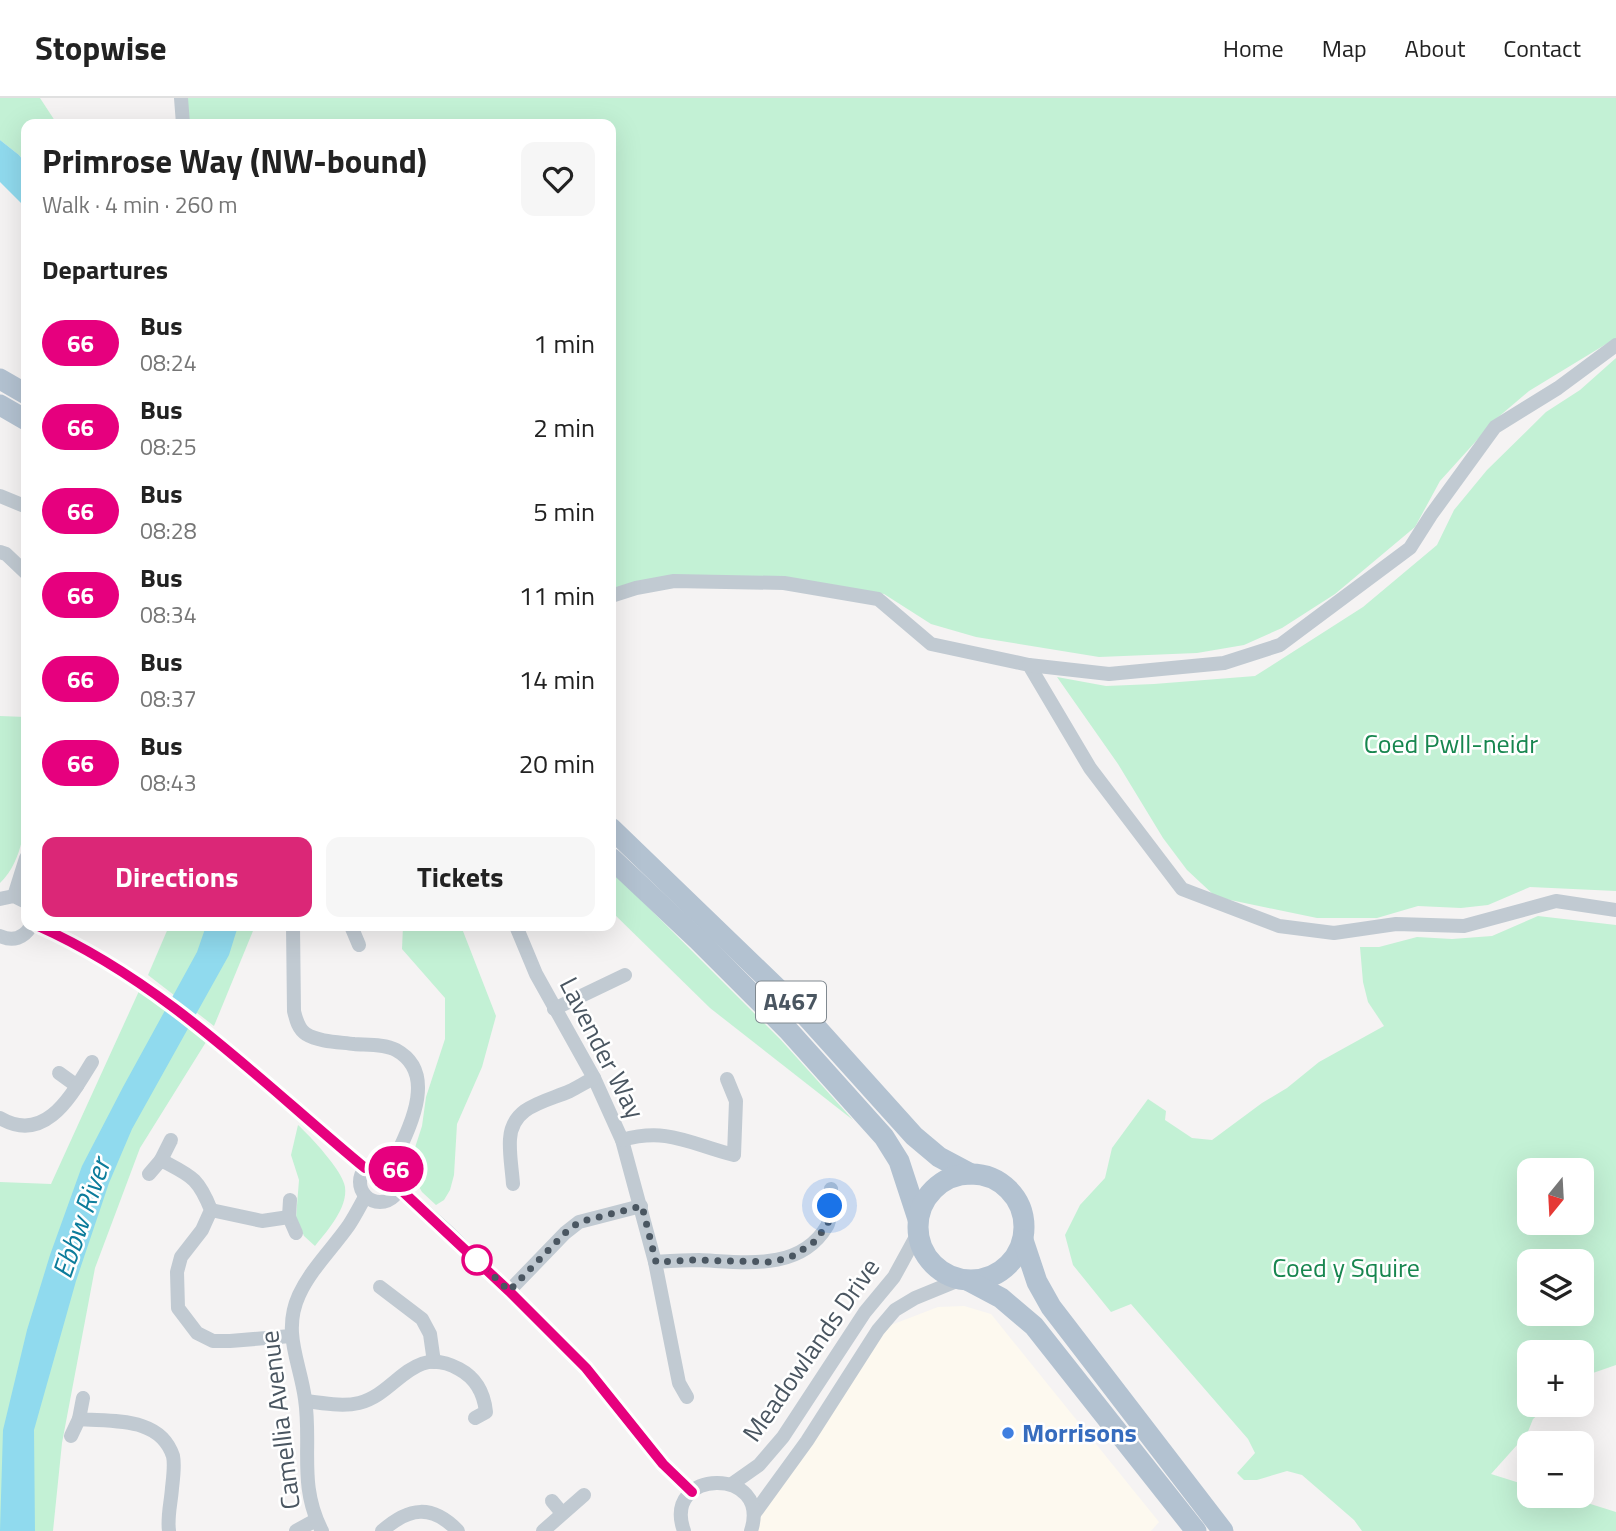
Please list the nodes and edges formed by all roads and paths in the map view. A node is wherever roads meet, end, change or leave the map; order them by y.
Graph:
1 (181, 98) edge
2 (183, 119) edge
3 (1616, 345) edge
4 (0, 379) edge
5 (21, 391) edge
6 (0, 405) edge
7 (21, 417) edge
8 (0, 496) edge
9 (21, 505) edge
10 (0, 552) edge
11 (21, 568) edge
12 (616, 594) edge
13 (1029, 665) junction
14 (616, 833) edge
15 (616, 863) edge
16 (21, 874) edge
17 (13, 899) edge
18 (1616, 910) edge
19 (28, 931) edge
20 (48, 931) edge
21 (293, 931) edge
22 (353, 931) edge
23 (522, 931) edge
24 (1, 941) edge
25 (359, 945) dead end
26 (625, 975) dead end
27 (554, 1009) junction
28 (92, 1062) dead end
29 (59, 1073) dead end
30 (594, 1078) junction
31 (727, 1079) dead end
32 (77, 1086) junction
33 (0, 1118) edge
34 (170, 1140) dead end
35 (622, 1140) junction
36 (161, 1160) junction
37 (392, 1166) junction
38 (365, 1168) junction
39 (149, 1174) dead end
40 (971, 1174) junction
41 (513, 1184) dead end
42 (399, 1188) junction
43 (831, 1189) dead end
44 (365, 1197) junction
45 (290, 1200) dead end
46 (642, 1206) junction
47 (211, 1210) junction
48 (289, 1217) junction
49 (918, 1226) junction
50 (296, 1233) dead end
51 (1023, 1240) junction
52 (656, 1262) junction
53 (964, 1280) junction
54 (380, 1287) dead end
55 (509, 1291) junction
56 (291, 1336) junction
57 (433, 1362) junction
58 (687, 1397) dead end
59 (83, 1398) dead end
60 (306, 1401) junction
61 (475, 1418) dead end
62 (79, 1419) junction
63 (71, 1436) dead end
64 (732, 1484) junction
65 (692, 1492) junction
66 (584, 1495) dead end
67 (552, 1501) dead end
68 (562, 1513) junction
69 (754, 1514) junction
70 (319, 1526) edge
71 (169, 1531) edge
72 (296, 1531) edge
73 (382, 1531) edge
74 (458, 1531) edge
75 (543, 1531) edge
76 (684, 1531) edge
77 (751, 1531) edge
78 (1196, 1531) edge
79 (1223, 1531) edge

1 - 2 street
3 - 13 street
4 - 5 main road
6 - 7 main road
8 - 9 street
10 - 11 street
12 - 13 street
13 - 18 street
14 - 40 main road, A467
15 - 49 main road, A467
16 - 17 street
19 - 24 street
20 - 38 street
21 - 37 street
22 - 25 street
23 - 27 street, Lavender Way
26 - 27 street
27 - 30 street, Lavender Way
28 - 32 street
29 - 32 street
30 - 35 street, Lavender Way
30 - 41 street
31 - 35 street
32 - 33 street
34 - 36 street
35 - 46 street, Lavender Way
36 - 39 street
36 - 47 street
37 - 38 street
37 - 42 street
38 - 44 street
40 - 49 main road
40 - 51 main road
42 - 44 street
42 - 55 street
43 - 52 street
44 - 56 street, Camellia Avenue
45 - 48 street
46 - 52 street, Lavender Way
46 - 55 street
47 - 48 street
47 - 56 street
48 - 50 street
49 - 53 main road
49 - 64 street, Meadowlands Drive
51 - 53 main road
51 - 79 main road
52 - 58 street, Lavender Way
53 - 69 street, Meadowlands Drive
53 - 78 main road
54 - 57 street
55 - 65 street
56 - 60 street, Camellia Avenue
57 - 60 street
57 - 61 street
59 - 62 street
60 - 70 street, Camellia Avenue
62 - 63 street
62 - 71 street
64 - 65 street
64 - 69 street
65 - 76 street
66 - 68 street
67 - 68 street
68 - 75 street
69 - 77 street
70 - 72 street
73 - 74 street

